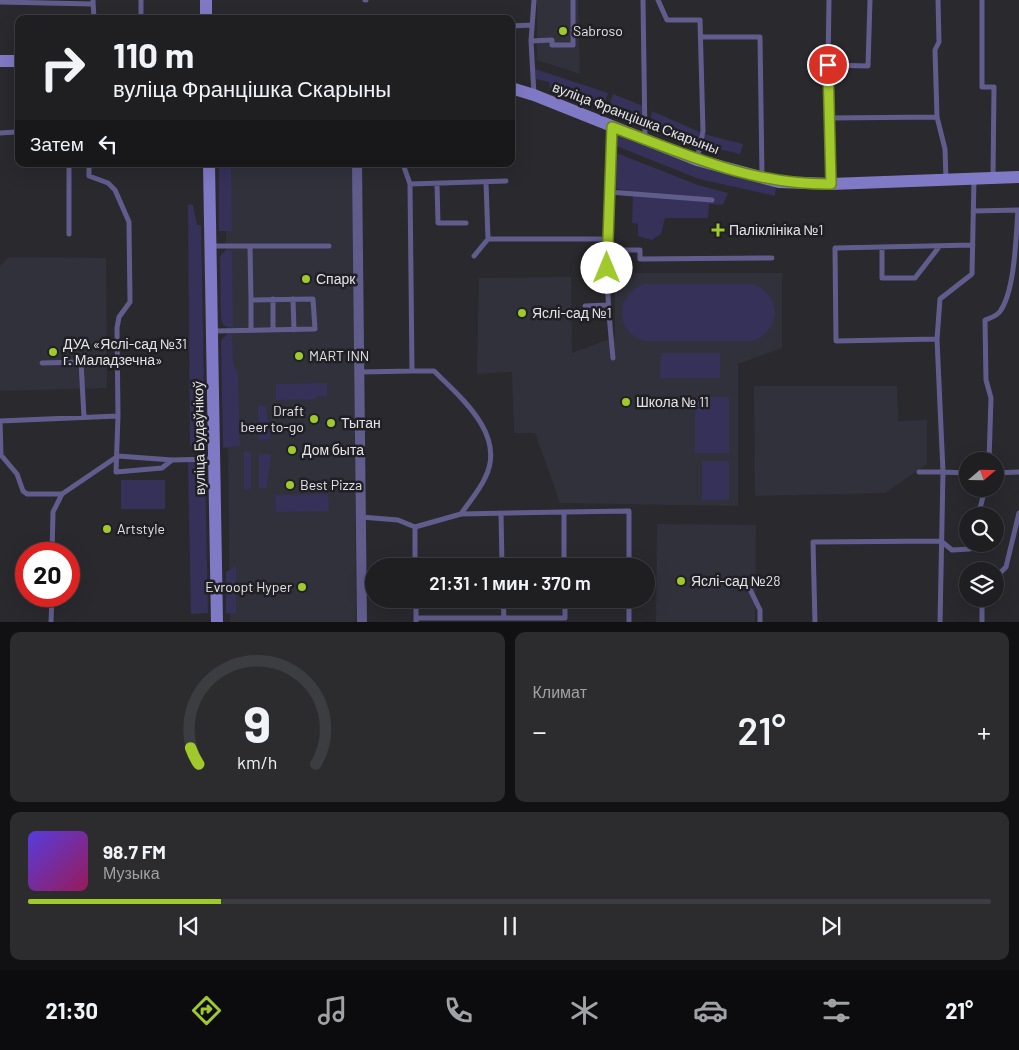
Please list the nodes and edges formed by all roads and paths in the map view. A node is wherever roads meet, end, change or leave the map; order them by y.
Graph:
1 (141, 0) edge
2 (206, 0) edge
3 (534, 0) edge
4 (573, 0) edge
5 (643, 0) edge
6 (658, 0) edge
7 (829, 0) edge
8 (870, 0) edge
9 (938, 0) edge
10 (982, 0) edge
11 (0, 2) edge
12 (93, 2) edge
13 (94, 15) edge
14 (141, 15) edge
15 (206, 15) edge
16 (532, 25) junction
17 (515, 26) edge
18 (701, 37) junction
19 (531, 41) junction
20 (0, 61) edge
21 (15, 61) edge
22 (828, 65) junction
23 (515, 89) edge
24 (534, 95) junction
25 (828, 118) junction
26 (937, 118) junction
27 (612, 127) junction
28 (15, 132) edge
29 (0, 133) edge
30 (644, 139) junction
31 (697, 160) junction
32 (69, 167) edge
33 (89, 167) edge
34 (209, 167) edge
35 (358, 167) edge
36 (404, 167) edge
37 (762, 177) junction
38 (993, 178) junction
39 (1019, 178) edge
40 (974, 179) junction
41 (946, 180) junction
42 (506, 181) dead end
43 (486, 182) junction
44 (437, 183) junction
45 (410, 184) junction
46 (831, 184) junction
47 (609, 192) junction
48 (712, 200) dead end
49 (973, 210) junction
50 (466, 223) dead end
51 (69, 234) dead end
52 (488, 239) junction
53 (607, 239) junction
54 (973, 245) junction
55 (210, 246) junction
56 (329, 246) dead end
57 (250, 247) junction
58 (939, 247) junction
59 (882, 248) junction
60 (607, 250) junction
61 (474, 256) dead end
62 (772, 258) dead end
63 (273, 299) junction
64 (293, 299) junction
65 (252, 300) junction
66 (608, 305) junction
67 (585, 306) dead end
68 (251, 330) junction
69 (273, 330) junction
70 (294, 330) junction
71 (212, 331) junction
72 (937, 339) junction
73 (613, 358) dead end
74 (42, 363) dead end
75 (412, 371) junction
76 (360, 372) junction
77 (118, 416) junction
78 (84, 418) junction
79 (0, 421) edge
80 (989, 452) edge
81 (118, 456) junction
82 (214, 459) junction
83 (172, 460) junction
84 (919, 472) dead end
85 (942, 472) junction
86 (1019, 472) edge
87 (959, 473) edge
88 (1004, 473) edge
89 (62, 494) junction
90 (564, 512) junction
91 (501, 513) junction
92 (1019, 513) edge
93 (461, 514) junction
94 (361, 517) junction
95 (415, 527) junction
96 (941, 541) junction
97 (52, 542) edge
98 (959, 550) edge
99 (416, 558) edge
100 (502, 558) edge
101 (564, 558) edge
102 (629, 558) edge
103 (1004, 569) edge
104 (745, 580) dead end
105 (52, 607) edge
106 (982, 607) edge
107 (503, 608) edge
108 (565, 608) edge
109 (629, 608) edge
110 (504, 618) junction
111 (416, 620) edge
112 (51, 622) edge
113 (217, 622) edge
114 (362, 622) edge
115 (629, 622) edge
116 (760, 622) edge
117 (815, 622) edge
118 (940, 622) edge
119 (982, 622) edge

1 - 14 lane
2 - 15 main road
3 - 16 lane
4 - 19 lane
5 - 30 lane
6 - 18 lane
7 - 22 lane
8 - 22 lane
9 - 26 lane
10 - 38 lane
11 - 12 lane
12 - 13 lane
16 - 17 lane
16 - 19 lane
18 - 31 lane
18 - 37 lane
19 - 24 lane
20 - 21 main road
22 - 25 lane
23 - 24 main road, вуліца Францішка Скарыны
24 - 27 main road, вуліца Францішка Скарыны
25 - 26 lane
25 - 46 lane
26 - 41 lane
27 - 30 main road, вуліца Францішка Скарыны
27 - 47 lane
28 - 29 lane
30 - 31 main road, вуліца Францішка Скарыны
31 - 37 main road, вуліца Францішка Скарыны
32 - 51 lane
33 - 77 lane
34 - 55 main road, вуліца Будаўнікоў
35 - 76 street
36 - 45 lane
37 - 46 main road, вуліца Францішка Скарыны
38 - 39 main road, вуліца Францішка Скарыны
38 - 40 main road, вуліца Францішка Скарыны
40 - 41 main road, вуліца Францішка Скарыны
40 - 49 lane
41 - 46 main road, вуліца Францішка Скарыны
42 - 43 lane
43 - 44 lane
43 - 52 lane
44 - 45 lane
44 - 50 lane
45 - 75 lane
47 - 48 lane
47 - 53 lane
49 - 54 lane
49 - 80 lane
52 - 53 lane
52 - 61 lane
53 - 60 lane
54 - 58 lane
54 - 72 lane
55 - 57 lane
55 - 71 main road, вуліца Будаўнікоў
56 - 57 lane
57 - 65 lane
58 - 59 lane
58 - 59 lane
59 - 72 lane
60 - 62 lane
60 - 66 lane
63 - 64 lane
63 - 65 lane
63 - 69 lane
64 - 70 lane
64 - 70 lane
65 - 68 lane
66 - 67 lane
66 - 73 lane
68 - 69 lane
68 - 71 lane
69 - 70 lane
71 - 82 main road, вуліца Будаўнікоў
72 - 85 lane
74 - 78 lane
75 - 76 lane
75 - 93 lane
76 - 94 street
77 - 78 lane
77 - 81 lane
78 - 79 lane
79 - 89 lane
81 - 83 lane
81 - 83 lane
81 - 89 lane
82 - 83 lane
82 - 113 main road, вуліца Будаўнікоў
84 - 85 lane
85 - 87 lane
85 - 96 lane
86 - 88 lane
89 - 97 lane
90 - 91 lane
90 - 101 lane
90 - 102 lane
91 - 93 lane
91 - 100 lane
92 - 103 lane
93 - 95 lane
94 - 95 lane
94 - 114 street
95 - 99 lane
96 - 98 lane
96 - 117 lane
96 - 118 lane
104 - 116 lane
105 - 112 lane
106 - 119 lane
107 - 110 lane
108 - 110 lane
109 - 115 lane
110 - 111 lane

